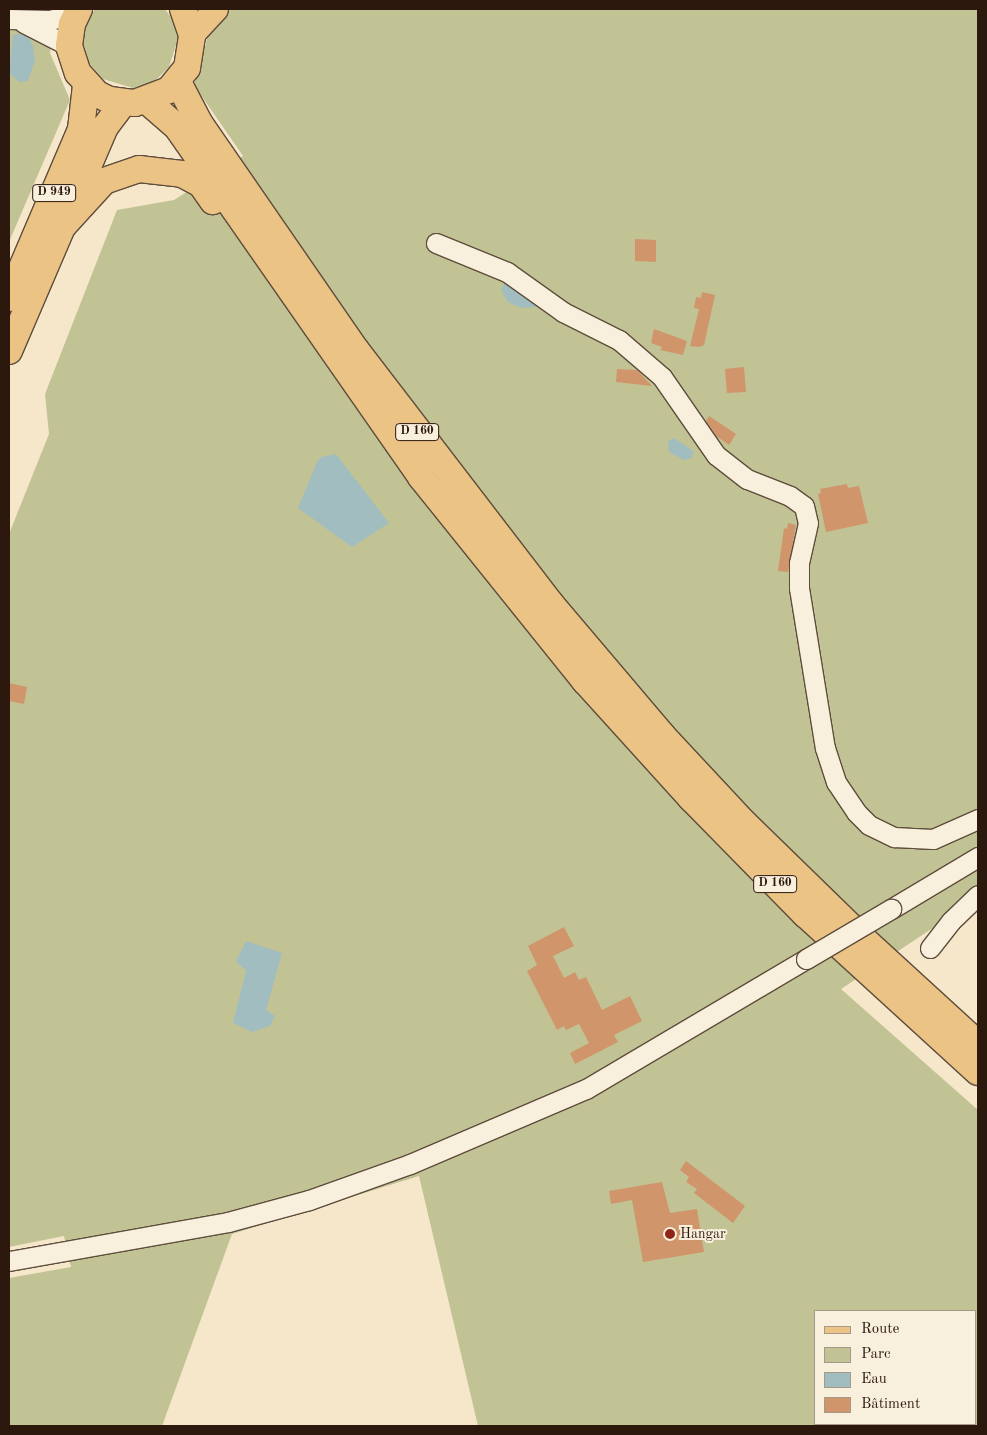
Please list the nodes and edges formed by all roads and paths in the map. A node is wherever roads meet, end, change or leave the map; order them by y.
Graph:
1 (183, 9) edge
2 (216, 9) edge
3 (77, 11) edge
4 (12, 19) edge
5 (192, 35) junction
6 (69, 46) junction
7 (178, 82) junction
8 (86, 84) junction
9 (135, 102) junction
10 (62, 226) junction
11 (436, 243) dead end
12 (276, 271) junction
13 (9, 298) edge
14 (9, 351) edge
15 (978, 820) edge
16 (978, 857) edge
17 (978, 895) edge
18 (930, 948) dead end
19 (978, 1044) edge
20 (978, 1072) edge
21 (9, 1261) edge

1 - 5 highway
2 - 5 main road
3 - 4 street
3 - 6 highway
4 - 6 street
5 - 7 highway
6 - 8 highway
7 - 9 highway
7 - 19 highway, D 160
8 - 9 highway
8 - 13 highway, D 949
9 - 10 highway, D 949
9 - 12 highway, D 160
10 - 12 highway
10 - 14 highway, D 949
11 - 15 street
12 - 20 highway, D 160
16 - 21 street, bridge
17 - 18 street

